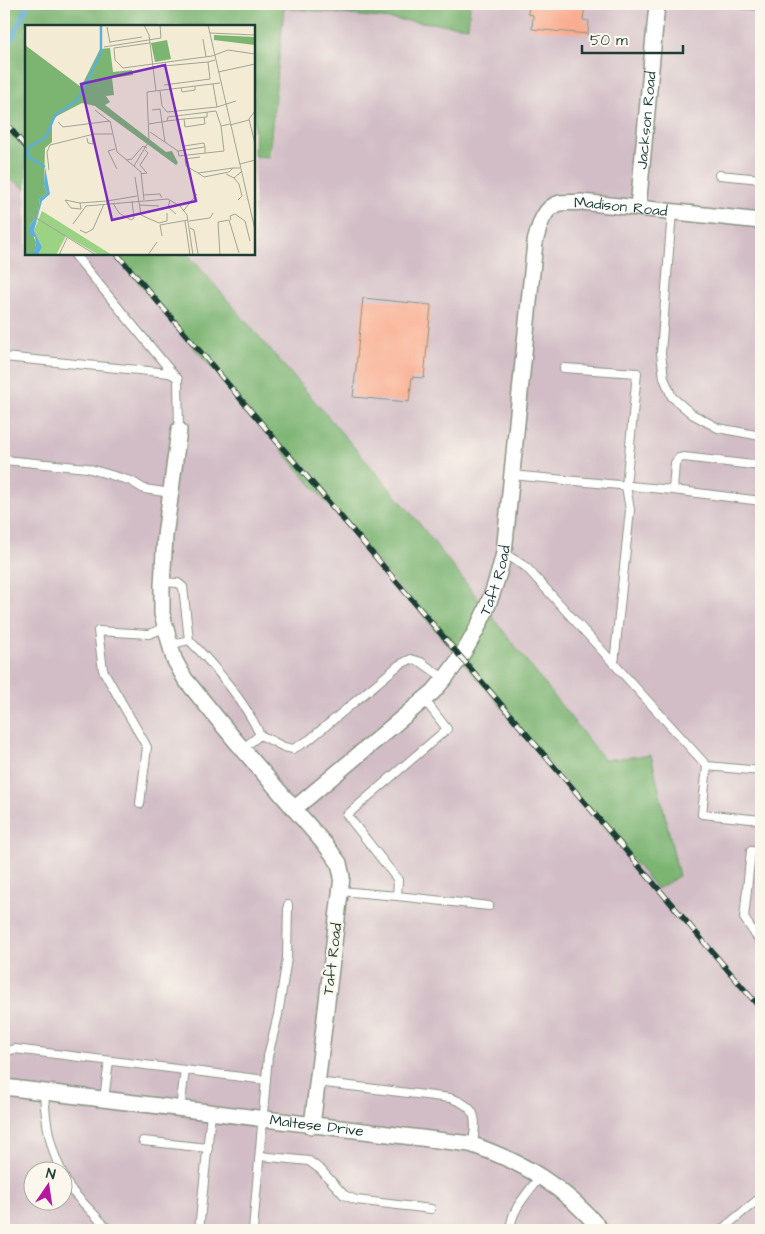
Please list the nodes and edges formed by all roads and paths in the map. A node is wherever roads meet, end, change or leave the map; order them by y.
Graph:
1 (657, 4) edge
2 (737, 4) edge
3 (761, 6) edge
4 (719, 175) dead end
5 (761, 179) edge
6 (638, 208) junction
7 (672, 212) junction
8 (761, 221) edge
9 (75, 255) edge
10 (532, 273) joint
11 (4, 357) edge
12 (564, 368) dead end
13 (174, 375) junction
14 (179, 430) joint
15 (761, 436) edge
16 (4, 460) edge
17 (761, 466) edge
18 (511, 475) junction
19 (626, 486) junction
20 (673, 490) junction
21 (170, 493) junction
22 (761, 501) edge
23 (504, 553) junction
24 (162, 582) junction
25 (166, 628) junction
26 (189, 640) junction
27 (170, 645) junction
28 (614, 664) junction
29 (445, 679) junction
30 (424, 699) junction
31 (260, 735) junction
32 (242, 749) junction
33 (707, 766) junction
34 (761, 771) edge
35 (140, 804) dead end
36 (294, 809) junction
37 (761, 820) edge
38 (761, 852) edge
39 (340, 891) junction
40 (397, 896) junction
41 (288, 905) dead end
42 (489, 906) dead end
43 (761, 943) edge
44 (4, 1052) edge
45 (109, 1061) junction
46 (185, 1070) junction
47 (266, 1080) junction
48 (318, 1082) junction
49 (4, 1087) edge
50 (44, 1091) junction
51 (104, 1099) junction
52 (180, 1109) junction
53 (211, 1113) junction
54 (263, 1120) junction
55 (312, 1126) junction
56 (143, 1141) dead end
57 (472, 1145) junction
58 (208, 1148) junction
59 (260, 1156) junction
60 (57, 1162) edge
61 (540, 1176) junction
62 (72, 1191) edge
63 (761, 1197) edge
64 (431, 1208) dead end
65 (108, 1230) edge
66 (200, 1230) edge
67 (253, 1230) edge
68 (511, 1230) edge
69 (601, 1230) edge
70 (721, 1230) edge

1 - 6 street, Jackson Road
2 - 3 lane
4 - 5 lane
6 - 7 street, Madison Road
6 - 10 street, Madison Road
7 - 8 street, Madison Road
7 - 15 lane
9 - 13 lane
10 - 18 street, Taft Road
11 - 13 lane
12 - 19 lane
13 - 14 lane
14 - 21 street, Taft Road
16 - 21 lane
17 - 20 lane
18 - 19 lane
18 - 23 street, Taft Road
19 - 20 lane
19 - 28 lane
20 - 22 lane
21 - 24 street, Taft Road
23 - 28 lane
23 - 29 street, Taft Road
24 - 25 street, Taft Road
24 - 26 lane
25 - 27 street, Taft Road
25 - 35 lane
26 - 27 lane
26 - 31 lane
27 - 32 street, Taft Road
28 - 33 lane
29 - 30 street, Taft Road
29 - 31 lane
30 - 36 street, Taft Road
30 - 40 lane
31 - 32 lane
32 - 36 street, Taft Road
33 - 34 lane
33 - 37 lane
36 - 39 street, Taft Road
38 - 43 lane
39 - 40 lane
39 - 48 street, Taft Road
40 - 42 lane
41 - 47 lane
44 - 45 lane
45 - 46 lane
45 - 51 lane
46 - 47 lane
46 - 52 lane
47 - 54 lane
48 - 55 street, Taft Road
48 - 57 lane
49 - 50 street, Maltese Drive
50 - 51 street, Maltese Drive
50 - 60 lane
51 - 52 street, Maltese Drive
52 - 53 street, Maltese Drive
53 - 54 street, Maltese Drive
53 - 58 lane
54 - 55 street, Maltese Drive
54 - 59 lane
55 - 57 street, Maltese Drive
56 - 58 lane
57 - 61 street, Maltese Drive
58 - 66 lane
59 - 64 lane
59 - 67 lane
61 - 68 lane
61 - 69 street, Maltese Drive
62 - 65 lane
63 - 70 lane

